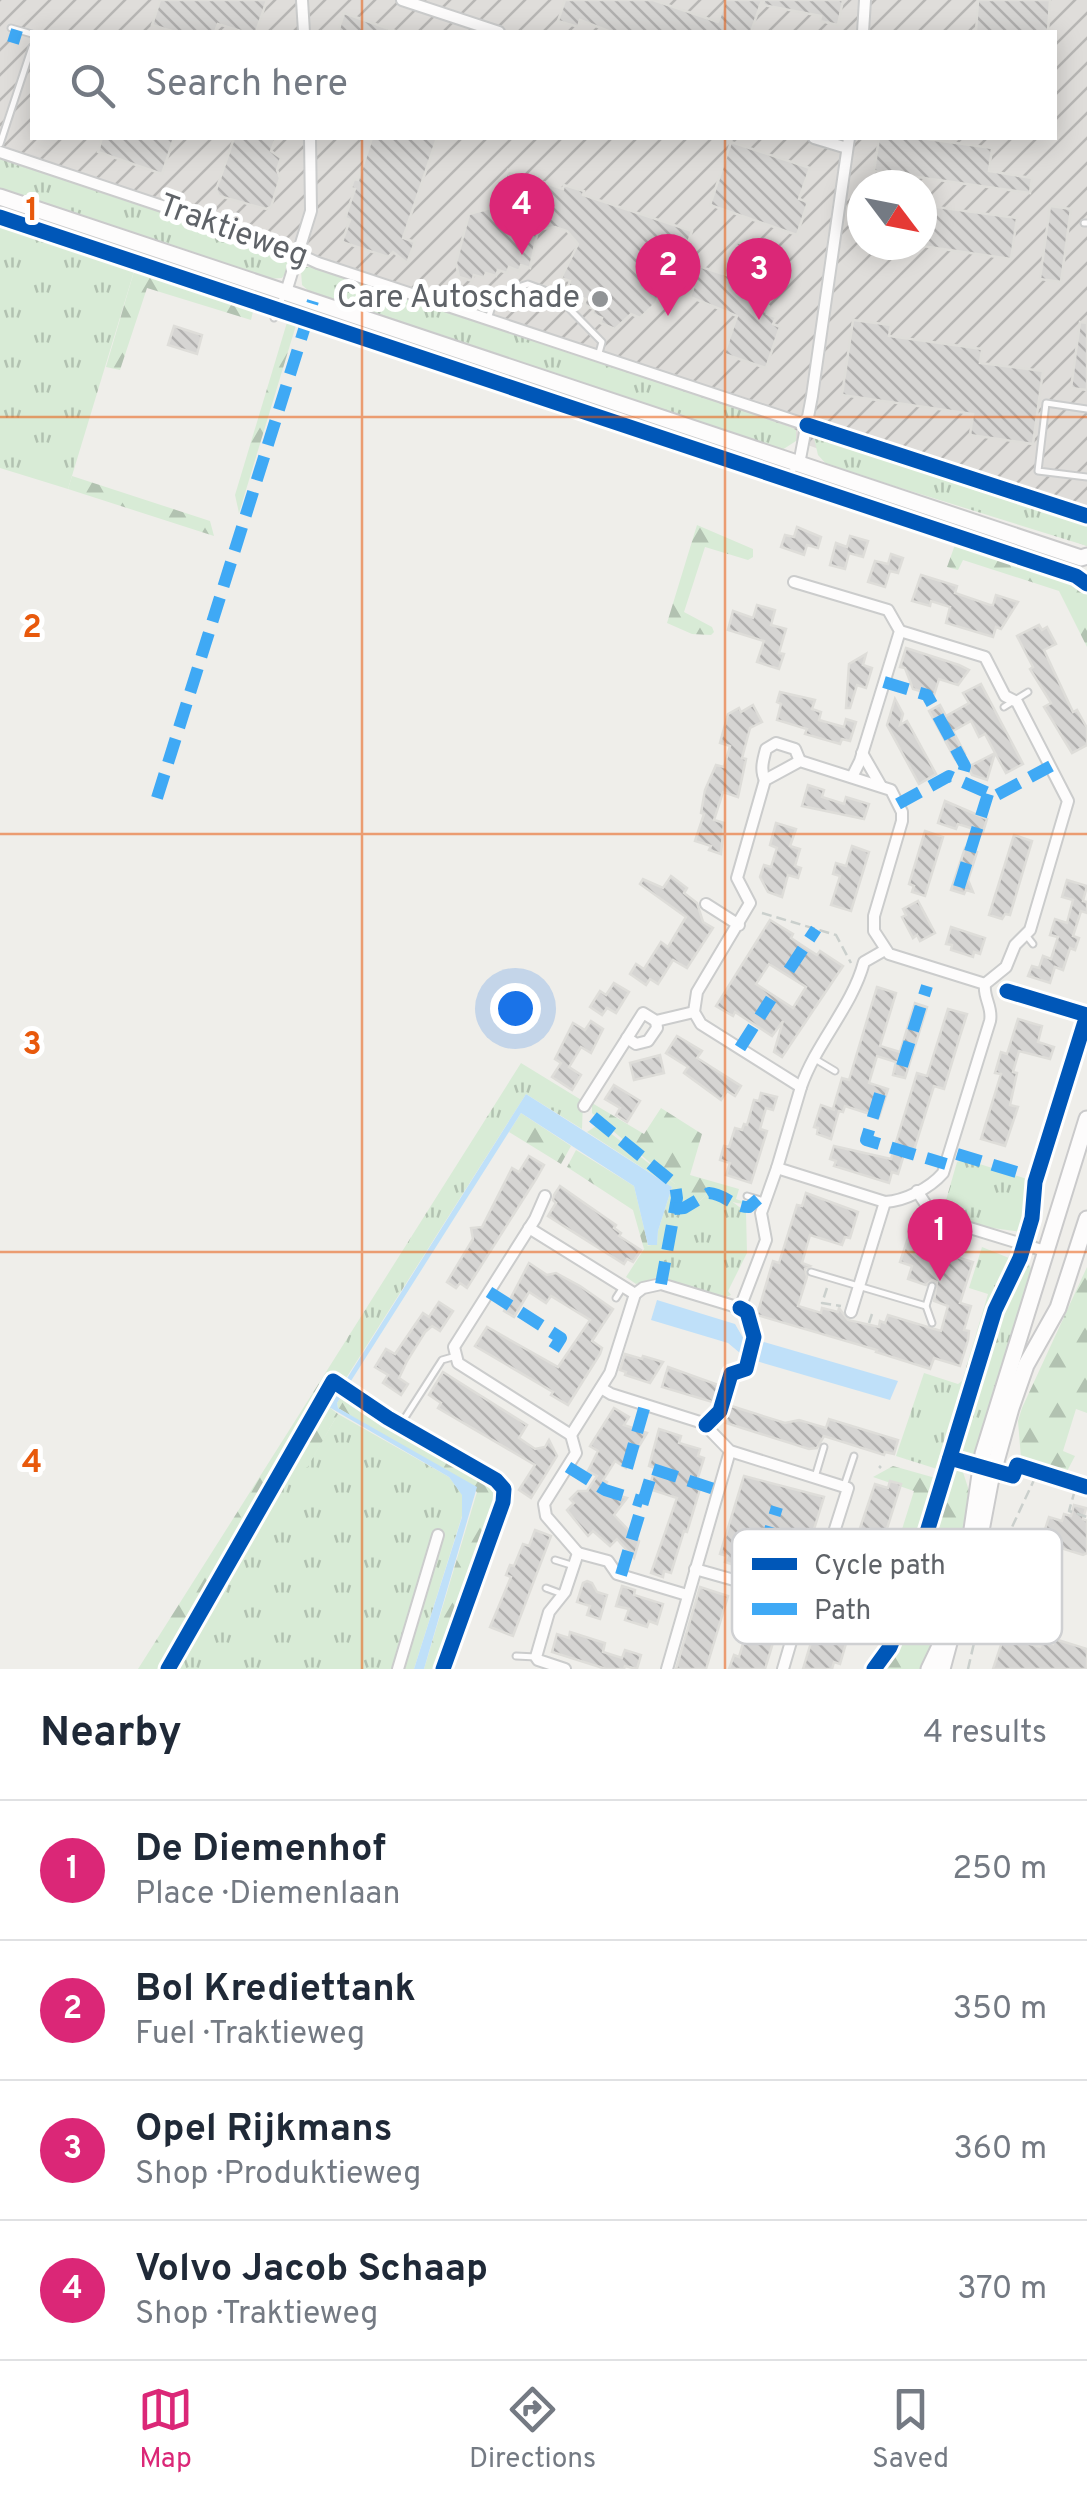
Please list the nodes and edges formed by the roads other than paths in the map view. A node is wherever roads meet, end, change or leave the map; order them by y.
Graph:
1 (302, 0) edge
2 (402, 0) edge
3 (865, 0) edge
4 (11, 28) dead end
5 (304, 30) edge
6 (493, 30) edge
7 (863, 30) edge
8 (30, 33) edge
9 (30, 53) edge
10 (310, 140) edge
11 (848, 143) edge
12 (0, 144) edge
13 (0, 152) edge
14 (0, 197) edge
15 (300, 254) junction
16 (286, 292) junction
17 (274, 318) dead end
18 (488, 319) junction
19 (598, 356) junction
20 (1087, 410) edge
21 (807, 425) junction
22 (799, 464) junction
23 (1087, 477) edge
24 (786, 482) dead end
25 (1085, 560) edge
26 (794, 582) dead end
27 (900, 631) junction
28 (1028, 692) dead end
29 (1009, 704) junction
30 (862, 752) junction
31 (800, 761) junction
32 (852, 776) junction
33 (765, 780) junction
34 (882, 787) junction
35 (706, 904) dead end
36 (739, 925) junction
37 (892, 951) junction
38 (986, 984) junction
39 (694, 1012) junction
40 (656, 1021) junction
41 (627, 1038) junction
42 (815, 1059) junction
43 (836, 1071) dead end
44 (801, 1087) junction
45 (584, 1106) dead end
46 (1087, 1120) edge
47 (1083, 1149) edge
48 (775, 1162) junction
49 (917, 1191) junction
50 (545, 1196) dead end
51 (748, 1196) dead end
52 (887, 1198) junction
53 (764, 1201) junction
54 (1087, 1219) edge
55 (529, 1228) junction
56 (1046, 1251) junction
57 (1075, 1260) junction
58 (811, 1272) dead end
59 (859, 1284) junction
60 (932, 1286) dead end
61 (634, 1294) junction
62 (926, 1306) junction
63 (849, 1309) road end
64 (932, 1322) dead end
65 (456, 1356) junction
66 (598, 1385) junction
67 (406, 1416) dead end
68 (571, 1435) junction
69 (824, 1447) dead end
70 (730, 1451) junction
71 (854, 1456) dead end
72 (814, 1477) junction
73 (849, 1486) junction
74 (835, 1529) edge
75 (971, 1529) edge
76 (981, 1529) edge
77 (438, 1535) dead end
78 (578, 1552) junction
79 (555, 1560) dead end
80 (574, 1566) junction
81 (695, 1569) junction
82 (732, 1579) edge
83 (546, 1588) dead end
84 (563, 1595) junction
85 (687, 1595) junction
86 (790, 1644) edge
87 (943, 1644) edge
88 (947, 1644) edge
89 (516, 1656) dead end
90 (536, 1657) junction
91 (398, 1669) edge
92 (565, 1669) edge
93 (667, 1669) edge
94 (783, 1669) edge
95 (929, 1669) edge
96 (942, 1669) edge

1 - 5 street
2 - 6 street
3 - 7 street
4 - 8 lane
9 - 12 lane
10 - 15 street
11 - 21 street
13 - 15 street, Traktieweg
14 - 16 main road
15 - 16 street
15 - 18 street, Traktieweg
16 - 17 lane
16 - 22 main road
18 - 19 street, Traktieweg
18 - 19 lane
19 - 21 street, Traktieweg
20 - 23 lane
21 - 22 street
22 - 24 lane
22 - 25 main road
26 - 27 street
27 - 29 street
27 - 30 street
28 - 29 lane
29 - 38 street
30 - 32 street
30 - 34 street
31 - 32 street
31 - 33 street
31 - 33 street
32 - 34 street
33 - 36 street
34 - 37 street
35 - 36 street
36 - 39 street
37 - 38 street
37 - 42 street
38 - 49 street
39 - 40 street
39 - 44 street
40 - 41 street
40 - 41 street
41 - 45 street
42 - 43 lane
42 - 44 street
44 - 48 street
46 - 47 main road
47 - 56 main road
48 - 52 street
48 - 53 street
49 - 52 street
49 - 56 street
50 - 55 street
51 - 53 lane
52 - 59 street
53 - 61 street
54 - 57 main road
55 - 61 street
55 - 65 street
56 - 57 main road
56 - 75 main road
57 - 76 main road
58 - 59 lane
59 - 62 lane
59 - 63 street
60 - 62 lane
61 - 66 street
62 - 64 lane
65 - 67 lane
65 - 68 street
66 - 68 street
66 - 70 street
68 - 78 street
69 - 72 lane
70 - 72 street
70 - 81 street
71 - 73 lane
72 - 73 street
73 - 74 street
77 - 91 street
78 - 80 street
78 - 85 street
79 - 80 lane
80 - 84 street
81 - 82 street
81 - 85 street
83 - 84 lane
84 - 90 street
85 - 93 street
86 - 94 street
87 - 95 main road
88 - 96 main road
89 - 90 lane
90 - 92 street

